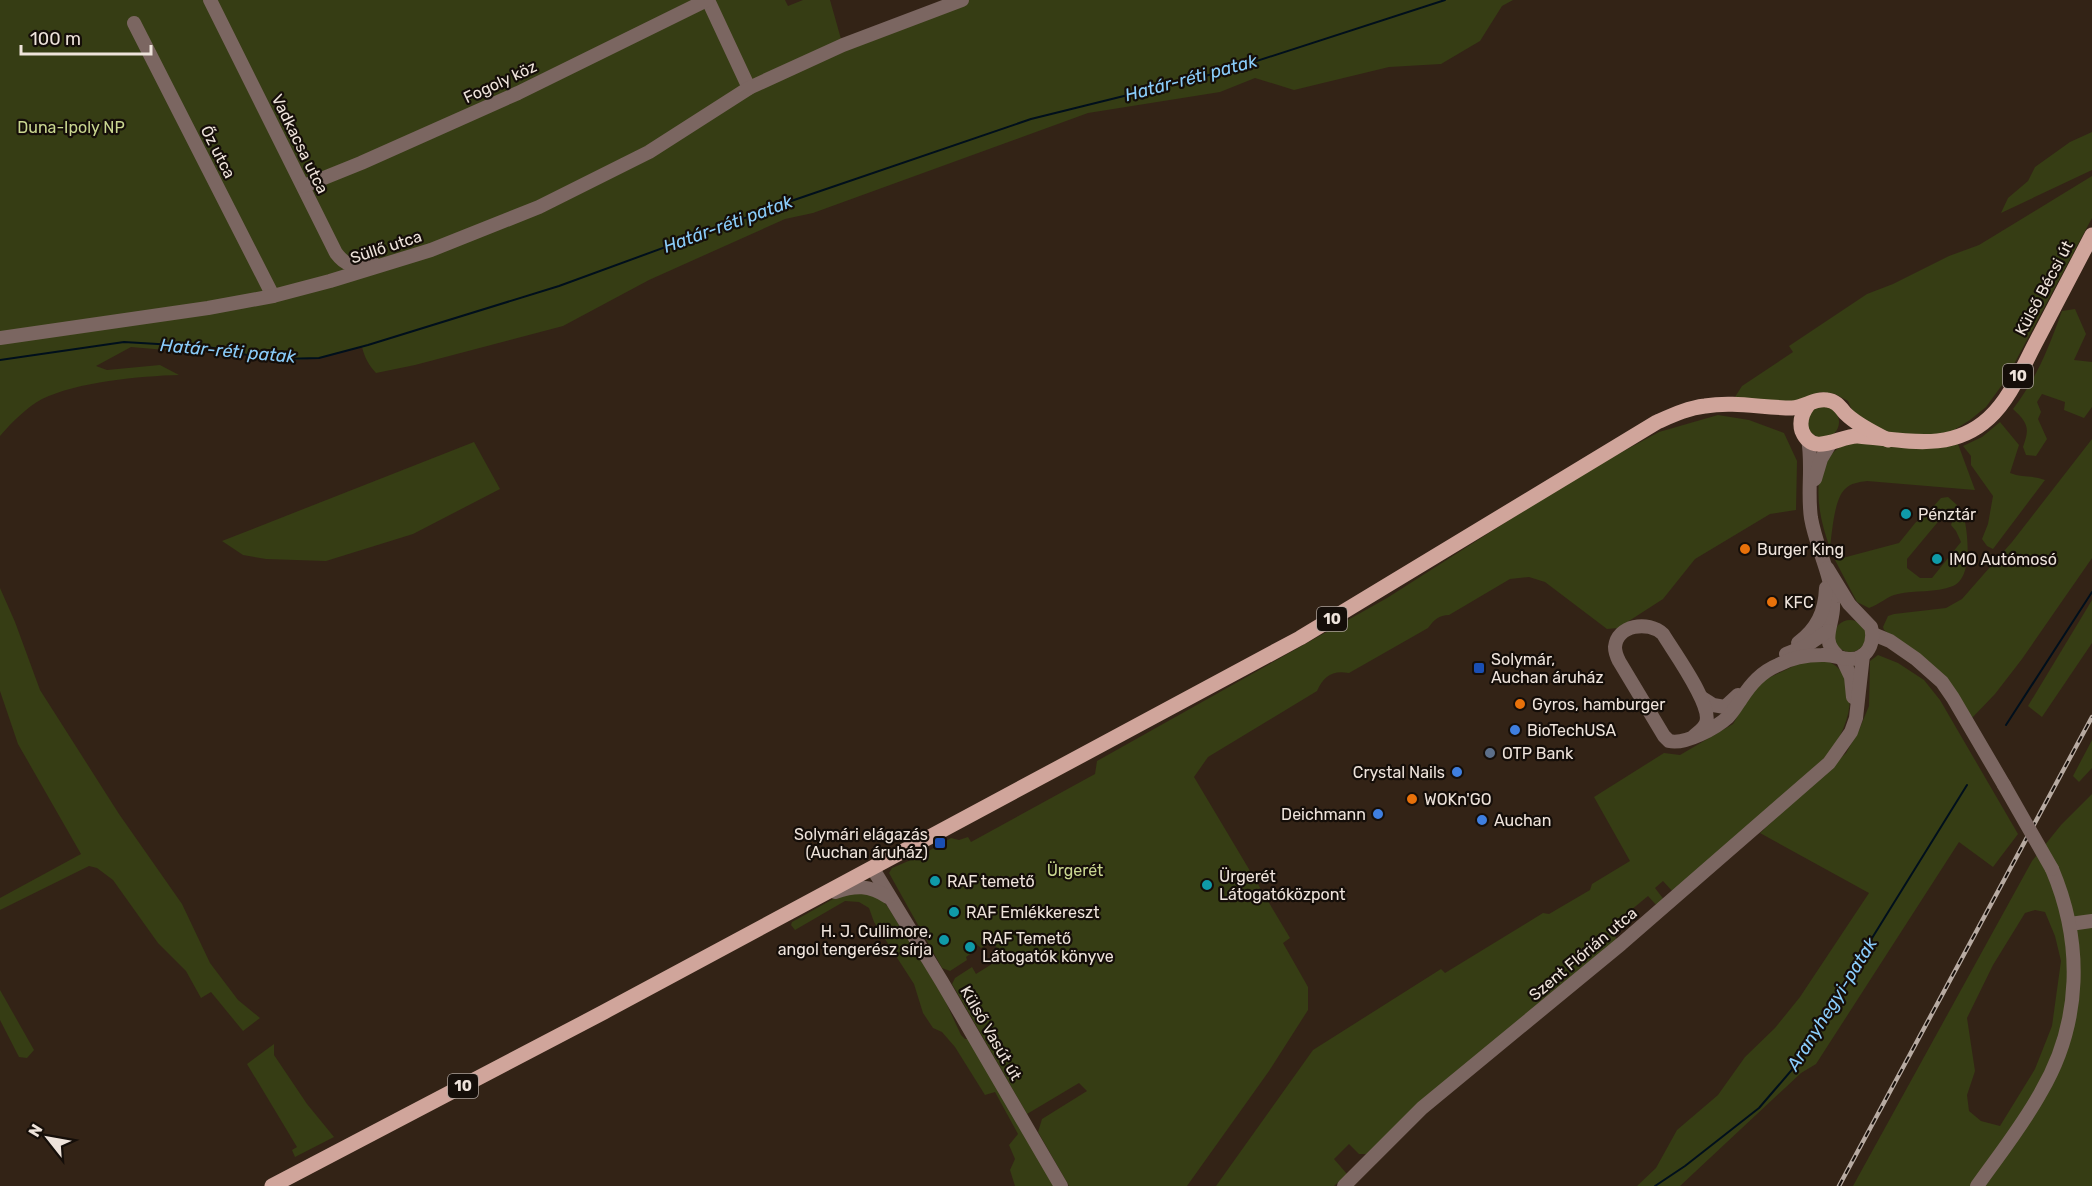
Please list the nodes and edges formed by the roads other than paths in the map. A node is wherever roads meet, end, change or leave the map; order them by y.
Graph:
1 (210, 0) edge
2 (708, 0) edge
3 (962, 0) edge
4 (134, 23) dead end
5 (749, 88) junction
6 (304, 186) junction
7 (2092, 235) edge
8 (383, 266) junction
9 (273, 296) junction
10 (0, 338) edge
11 (1747, 405) junction
12 (1808, 405) junction
13 (1844, 411) junction
14 (1805, 433) junction
15 (1888, 440) junction
16 (1834, 442) junction
17 (1810, 499) junction
18 (1827, 568) junction
19 (1857, 614) junction
20 (1829, 627) junction
21 (1873, 634) junction
22 (1900, 649) junction
23 (1866, 653) junction
24 (1783, 656) junction
25 (1839, 656) junction
26 (1702, 698) junction
27 (1693, 737) junction
28 (1841, 746) junction
29 (873, 869) junction
30 (821, 896) junction
31 (890, 898) junction
32 (2092, 921) edge
33 (2070, 924) junction
34 (272, 1186) edge
35 (1061, 1186) edge
36 (1344, 1186) edge
37 (1977, 1186) edge

1 - 6 street, Vadkacsa utca
2 - 5 street
2 - 6 street, Fogoly köz
3 - 5 street, Süllő utca
4 - 9 street, Őz utca
5 - 8 street, Süllő utca
6 - 8 street, Vadkacsa utca
7 - 15 main road, Külső Bécsi út / 10
8 - 9 street, Süllő utca
9 - 10 street, Süllő utca
11 - 12 main road, 10
11 - 14 main road, 10
11 - 29 main road, 10
12 - 13 main road, 10
12 - 14 main road
13 - 15 main road, 10
13 - 16 main road
14 - 16 main road, 10
14 - 17 street
15 - 16 main road, 10
16 - 17 street
17 - 18 street
18 - 19 street
18 - 20 street
18 - 24 street
19 - 20 street
19 - 21 street
20 - 24 street
20 - 25 street
21 - 22 street
21 - 23 street
22 - 23 street
22 - 33 street, bridge
23 - 25 street
23 - 28 street, Szent Flórián utca
24 - 26 street
25 - 27 street
25 - 28 street, Szent Flórián utca
26 - 27 street
26 - 27 street
28 - 36 street, Szent Flórián utca
29 - 30 main road, 10
29 - 31 street, Külső Vasút út
30 - 31 street
30 - 34 main road, 10
31 - 35 street, Külső Vasút út
32 - 33 street
33 - 37 street

